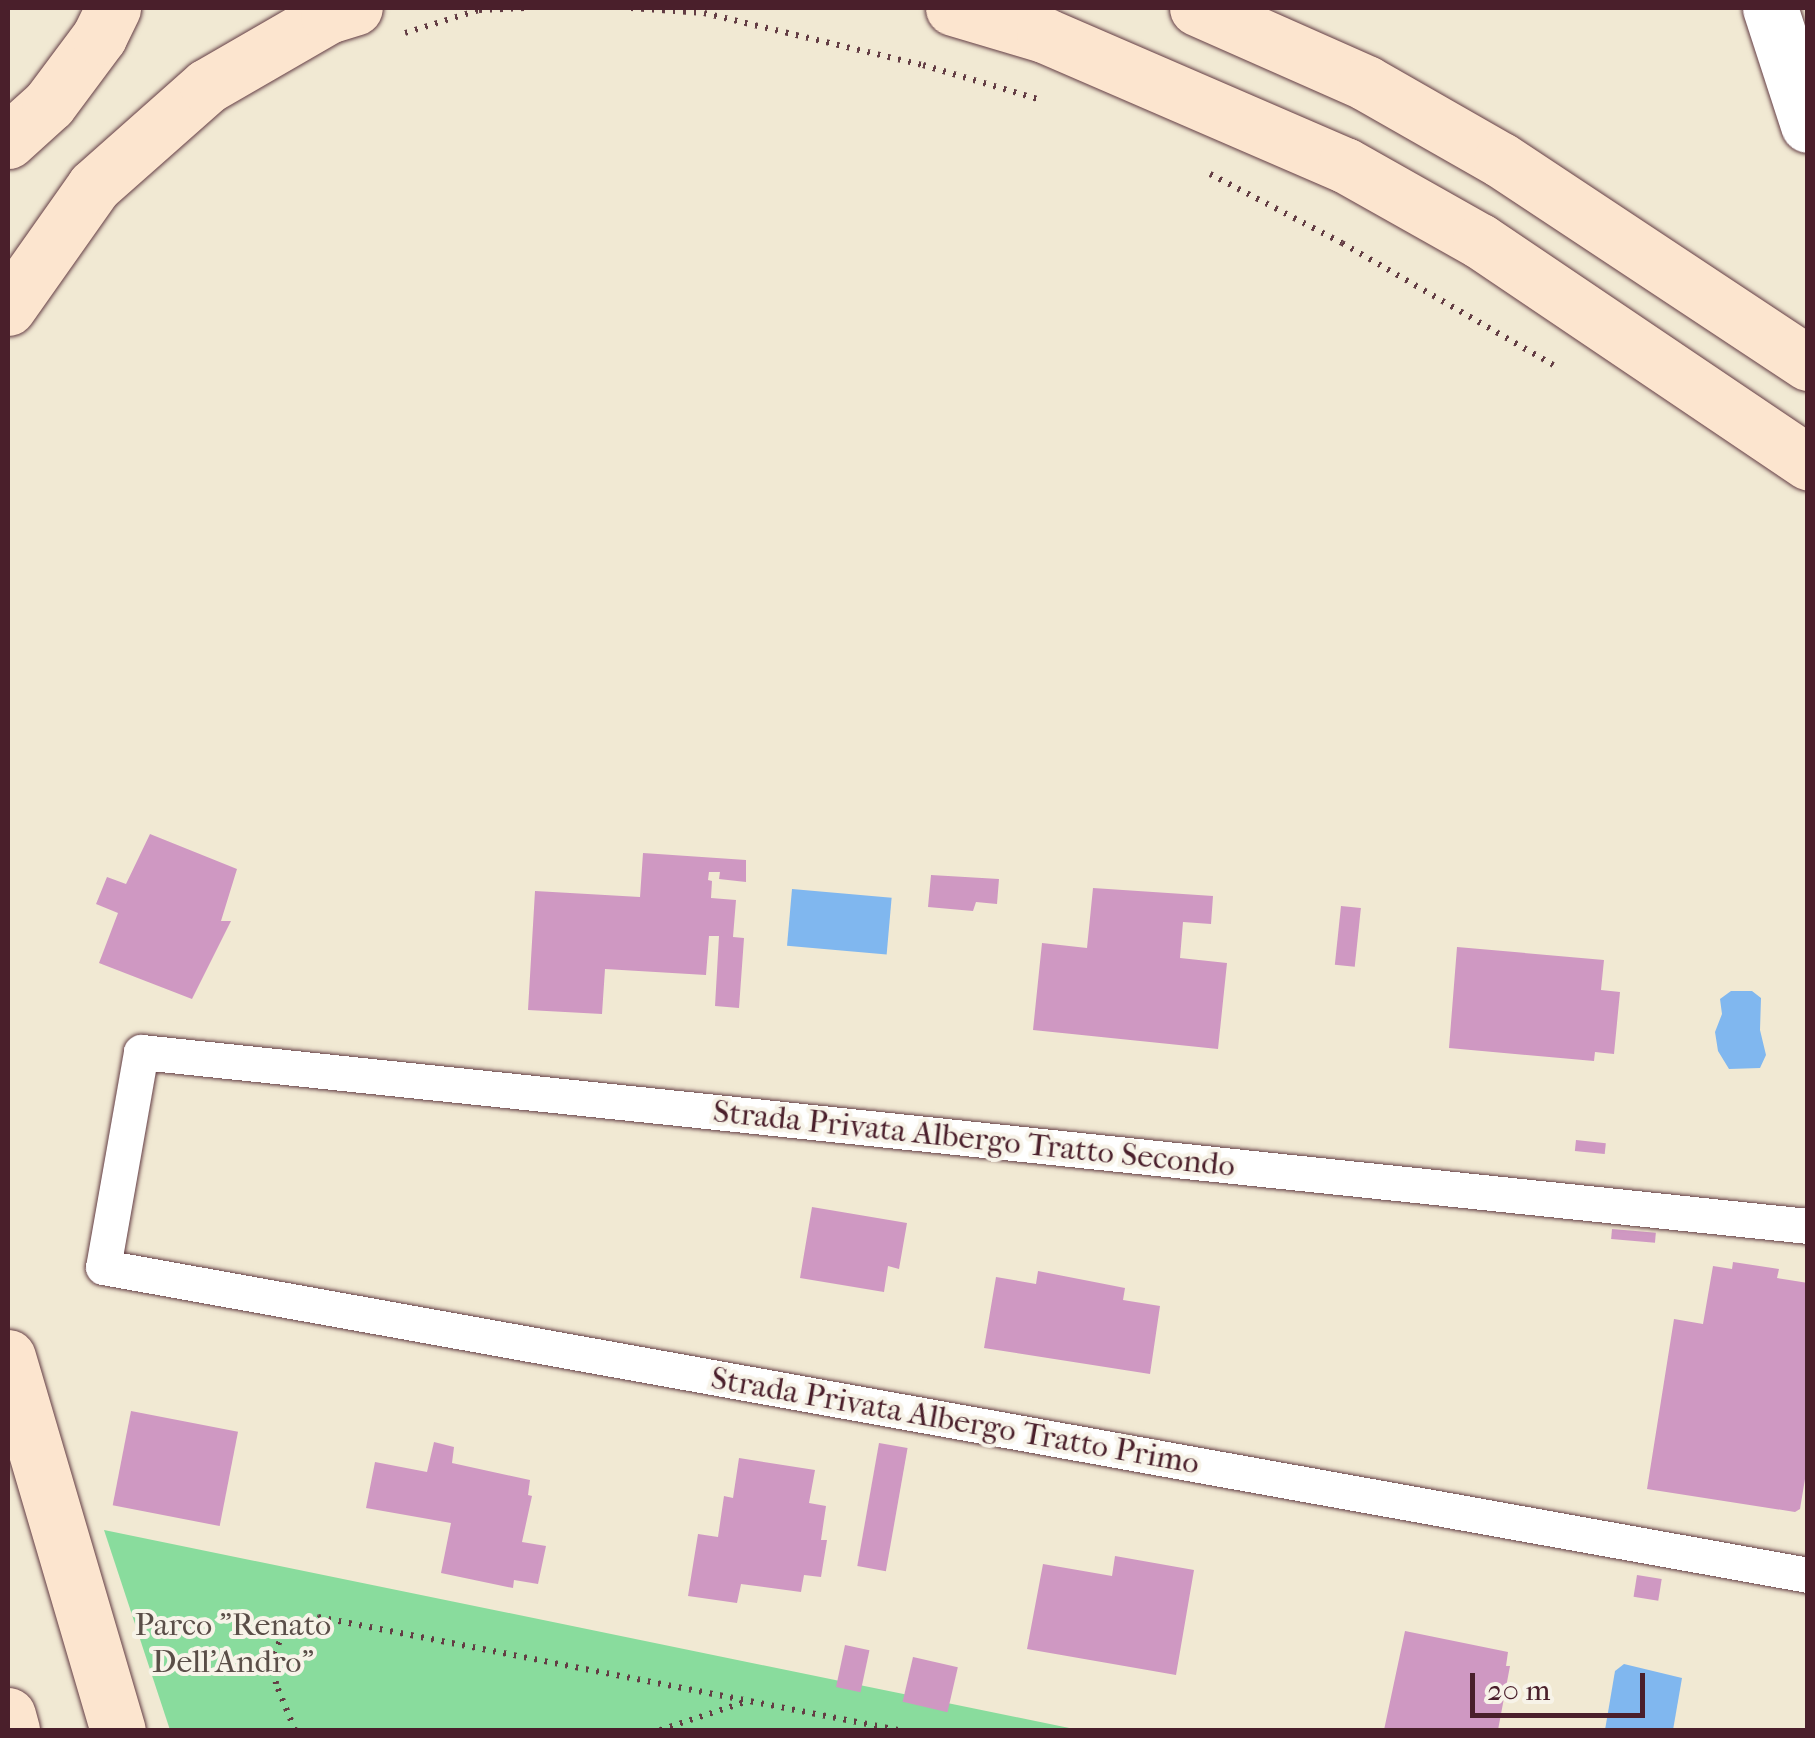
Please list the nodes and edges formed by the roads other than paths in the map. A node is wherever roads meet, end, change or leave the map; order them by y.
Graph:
1 (113, 8) edge
2 (952, 8) edge
3 (1198, 8) edge
4 (1770, 8) edge
5 (371, 23) edge
6 (1808, 124) edge
7 (8, 141) edge
8 (8, 308) edge
9 (1808, 363) edge
10 (1808, 462) edge
11 (1808, 1226) edge
12 (103, 1267) joint
13 (8, 1357) edge
14 (1808, 1575) edge
15 (8, 1715) edge
16 (12, 1730) edge
17 (118, 1730) edge

1 - 7 main road
2 - 10 main road
3 - 9 main road
4 - 6 street
5 - 8 main road
11 - 12 lane, Strada Privata Albergo Tratto Secondo
12 - 14 lane, Strada Privata Albergo Tratto Primo
13 - 17 main road
15 - 16 main road

